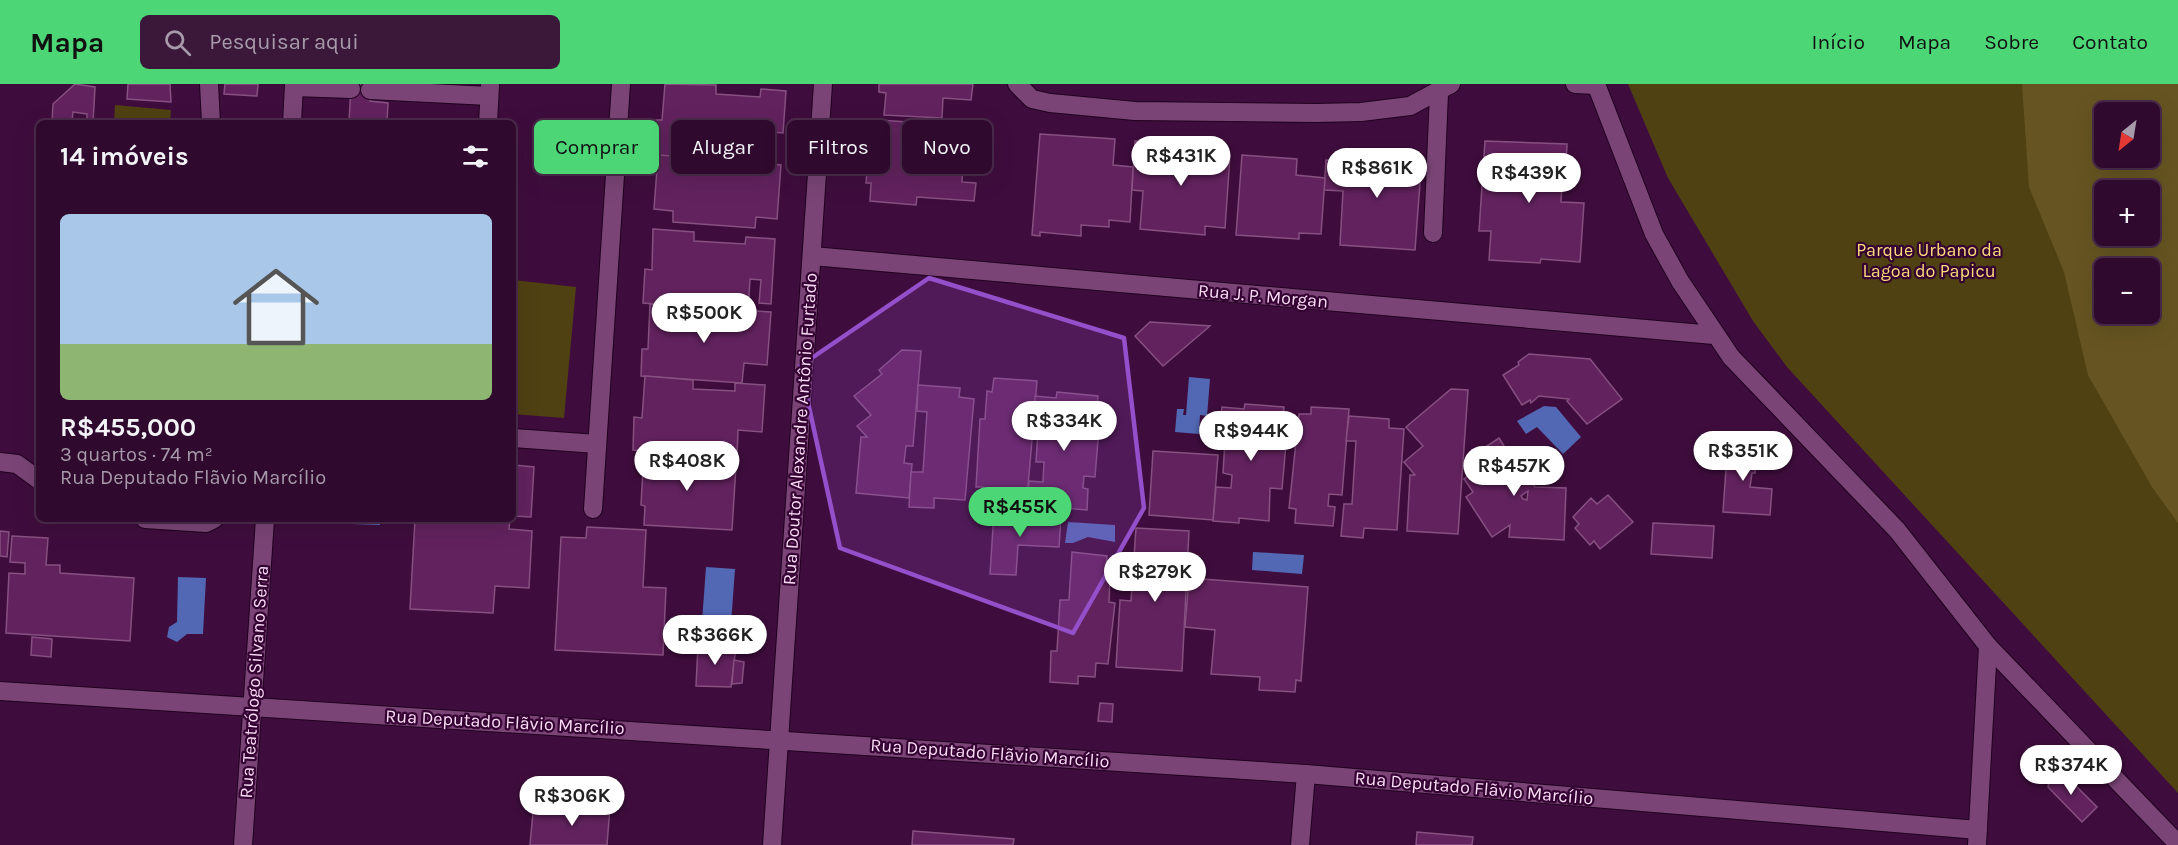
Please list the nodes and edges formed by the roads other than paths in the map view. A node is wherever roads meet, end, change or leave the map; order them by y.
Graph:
1 (209, 84) edge
2 (621, 84) edge
3 (822, 84) edge
4 (1017, 84) edge
5 (1575, 84) edge
6 (1596, 85) edge
7 (294, 86) edge
8 (1445, 88) edge
9 (351, 89) dead end
10 (370, 90) dead end
11 (489, 90) edge
12 (211, 120) edge
13 (292, 120) edge
14 (488, 120) edge
15 (1433, 233) dead end
16 (812, 256) junction
17 (1714, 335) junction
18 (516, 438) edge
19 (597, 444) junction
20 (0, 462) edge
21 (36, 478) edge
22 (593, 509) dead end
23 (191, 522) edge
24 (208, 522) edge
25 (265, 522) edge
26 (1988, 646) junction
27 (0, 691) edge
28 (252, 708) junction
29 (779, 739) junction
30 (1305, 774) junction
31 (1978, 838) edge
32 (2178, 844) edge
33 (243, 845) edge
34 (772, 845) edge
35 (1300, 845) edge

1 - 12 street
2 - 19 street
3 - 16 street, Rua Doutor Alexandre Antônio Furtado
4 - 8 street
5 - 6 street
6 - 17 street
7 - 9 street
7 - 13 street
8 - 15 street
10 - 11 street
11 - 14 street
16 - 17 street, Rua J. P. Morgan
16 - 29 street, Rua Doutor Alexandre Antônio Furtado
17 - 26 street
18 - 19 street
19 - 22 street
20 - 21 street
23 - 24 street
25 - 28 street, Rua Teatrólogo Silvano Serra
26 - 31 street
26 - 32 street
27 - 28 street, Rua Deputado Flãvio Marcílio
28 - 29 street, Rua Deputado Flãvio Marcílio
28 - 33 street, Rua Teatrólogo Silvano Serra
29 - 30 street, Rua Deputado Flãvio Marcílio
29 - 34 street, Rua Doutor Alexandre Antônio Furtado
30 - 31 street, Rua Deputado Flãvio Marcílio
30 - 35 street

